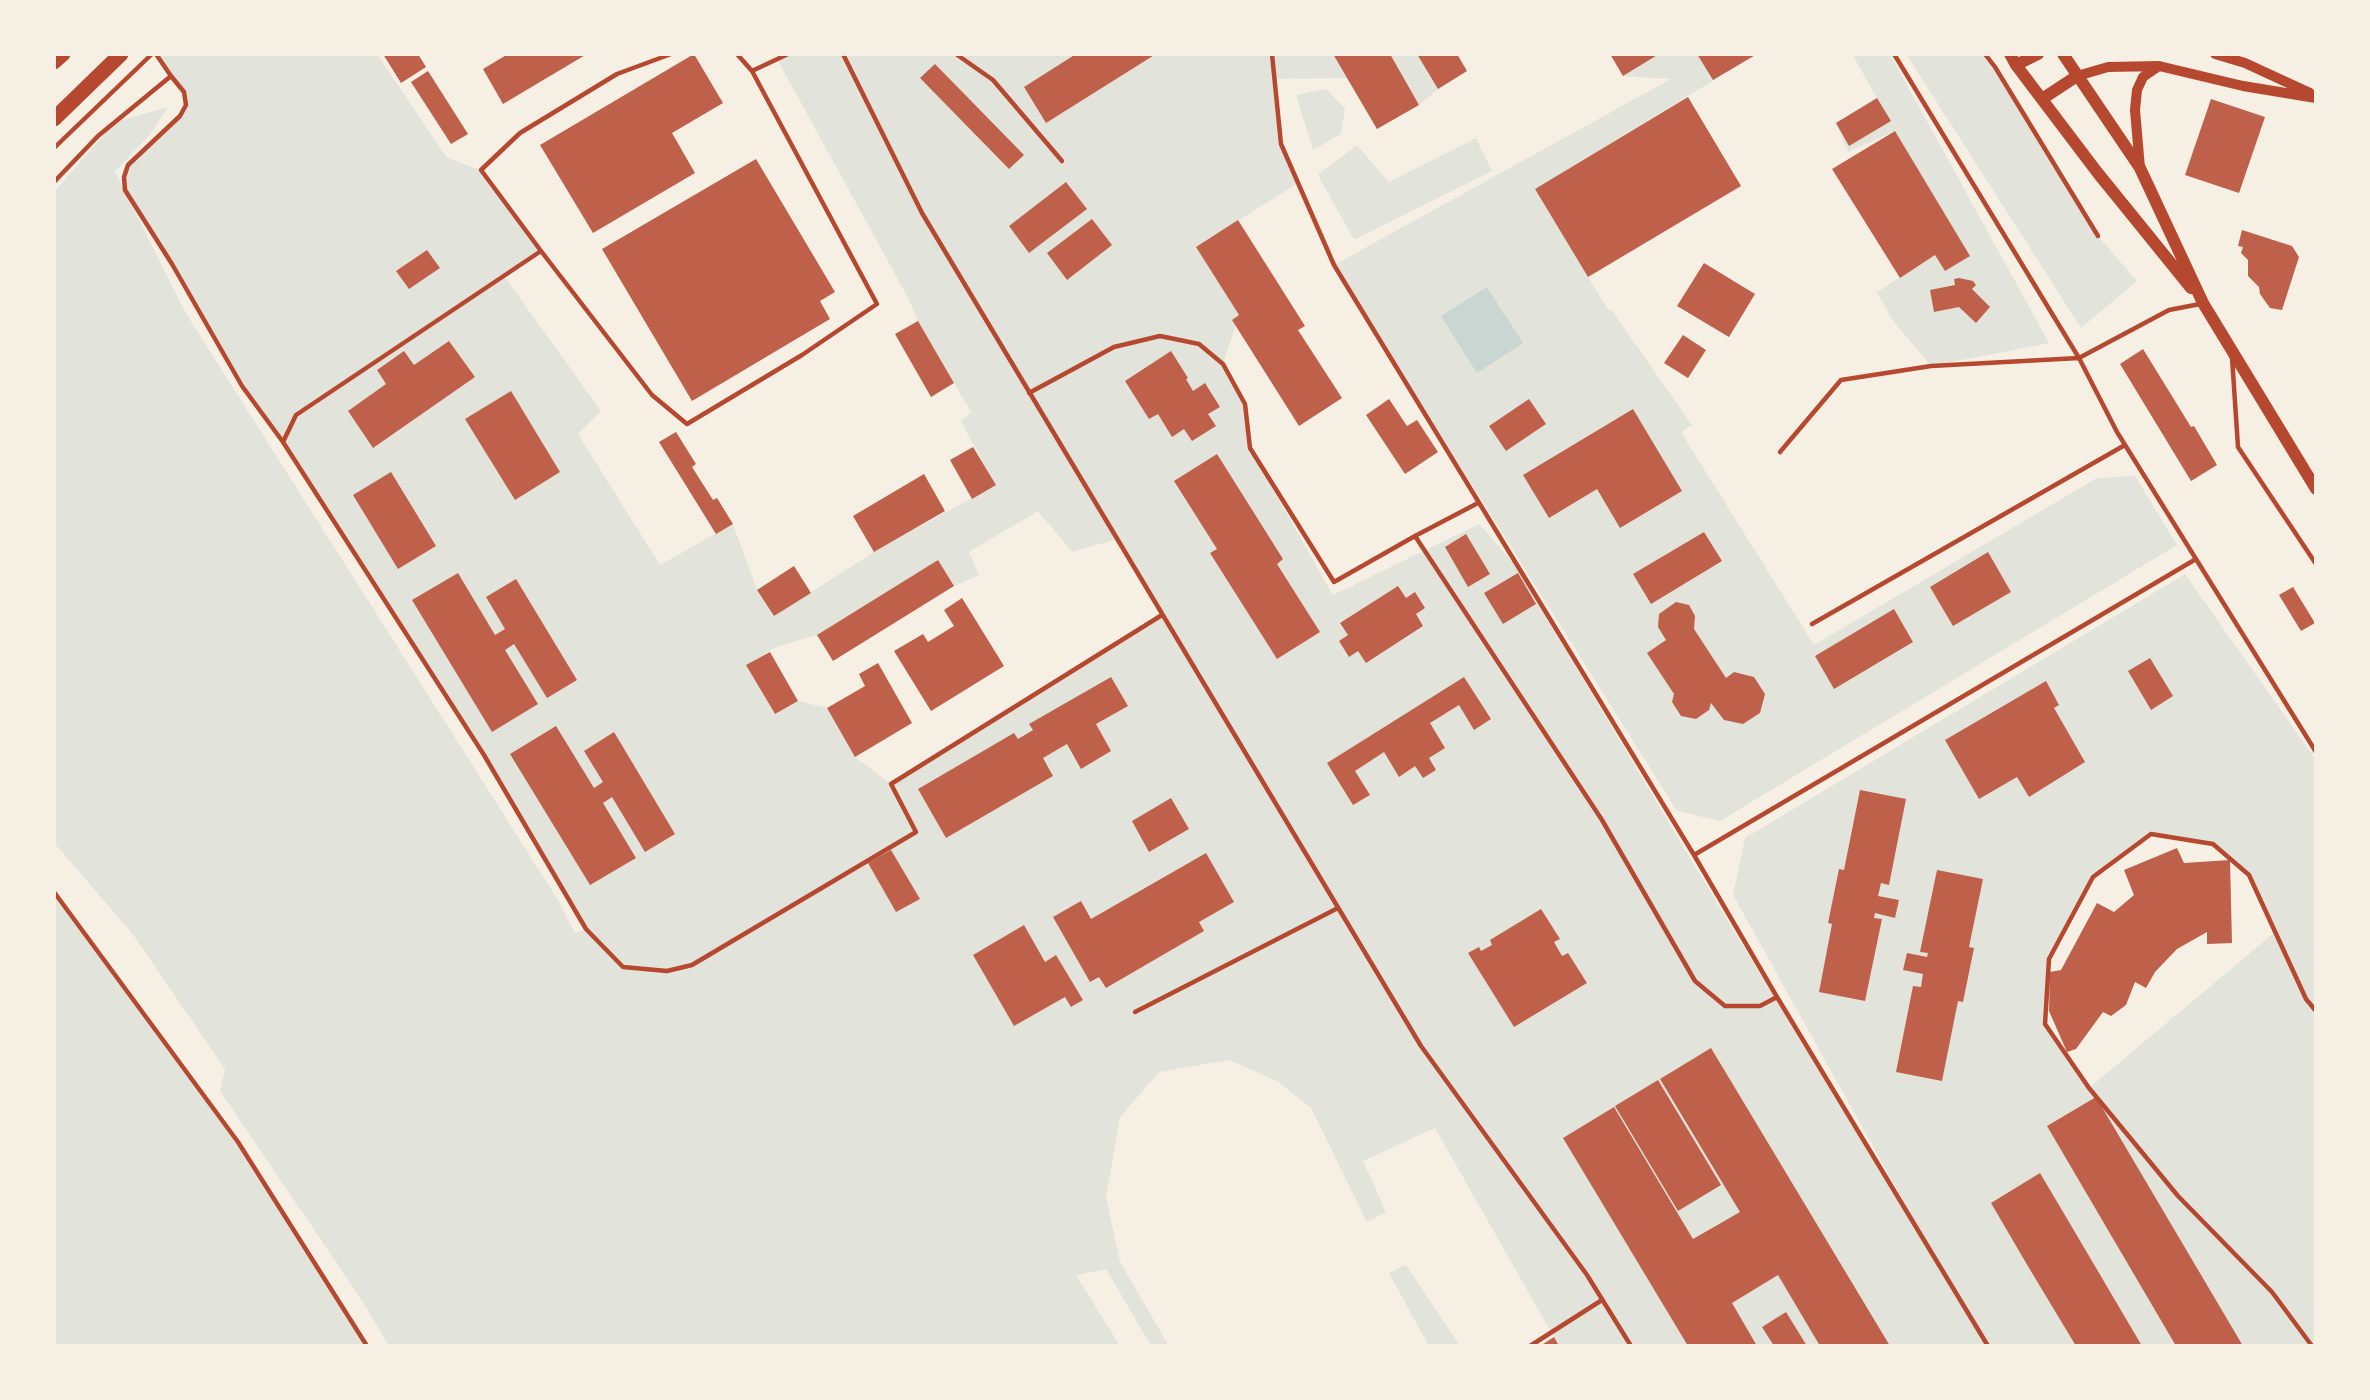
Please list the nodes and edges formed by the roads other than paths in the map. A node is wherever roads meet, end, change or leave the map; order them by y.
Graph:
1 (63, 54) edge
2 (121, 54) edge
3 (154, 54) edge
4 (671, 54) edge
5 (737, 54) edge
6 (788, 54) edge
7 (843, 54) edge
8 (956, 54) edge
9 (1272, 54) edge
10 (1894, 54) edge
11 (1985, 54) edge
12 (2038, 54) edge
13 (2063, 54) edge
14 (2215, 54) edge
15 (2013, 59) edge
16 (54, 62) edge
17 (2159, 66) junction
18 (752, 71) junction
19 (171, 76) junction
20 (2077, 76) junction
21 (2316, 96) edge
22 (2042, 99) junction
23 (54, 119) edge
24 (54, 148) edge
25 (1062, 161) dead end
26 (2140, 168) junction
27 (54, 182) edge
28 (2098, 236) dead end
29 (541, 251) junction
30 (2203, 303) junction
31 (2232, 350) junction
32 (2079, 358) junction
33 (1029, 393) junction
34 (283, 442) junction
35 (2125, 445) junction
36 (1780, 452) dead end
37 (2316, 489) edge
38 (1478, 503) junction
39 (1414, 536) junction
40 (2196, 559) junction
41 (2316, 564) edge
42 (1162, 615) junction
43 (1812, 624) dead end
44 (2316, 752) edge
45 (1694, 855) junction
46 (54, 892) edge
47 (1338, 908) junction
48 (1777, 997) junction
49 (2316, 1011) edge
50 (1135, 1012) dead end
51 (1602, 1300) junction
52 (367, 1346) edge
53 (1530, 1346) edge
54 (1630, 1346) edge
55 (1988, 1346) edge
56 (2312, 1346) edge

1 - 16 main road
2 - 23 main road
3 - 19 lane
3 - 24 lane
4 - 29 lane
5 - 18 lane
6 - 18 lane
7 - 33 lane
8 - 25 lane
9 - 38 lane
10 - 32 lane
11 - 28 lane
12 - 15 main road
13 - 20 main road
14 - 21 street
15 - 22 main road
17 - 20 street
17 - 21 street
17 - 26 street
18 - 29 lane
19 - 27 lane
19 - 34 lane
20 - 22 main road
20 - 26 main road
22 - 30 main road
26 - 30 main road
29 - 34 lane
30 - 31 main road
30 - 32 lane
31 - 37 main road
31 - 41 lane
32 - 35 lane
32 - 36 lane
33 - 39 lane
33 - 42 lane
34 - 42 lane
35 - 40 lane
35 - 43 lane
38 - 39 lane
38 - 45 lane
39 - 48 lane
40 - 44 lane
40 - 45 lane
42 - 47 lane
45 - 48 lane
46 - 52 lane
47 - 50 lane
47 - 51 lane
48 - 55 lane
49 - 56 lane
51 - 53 lane
51 - 54 lane

